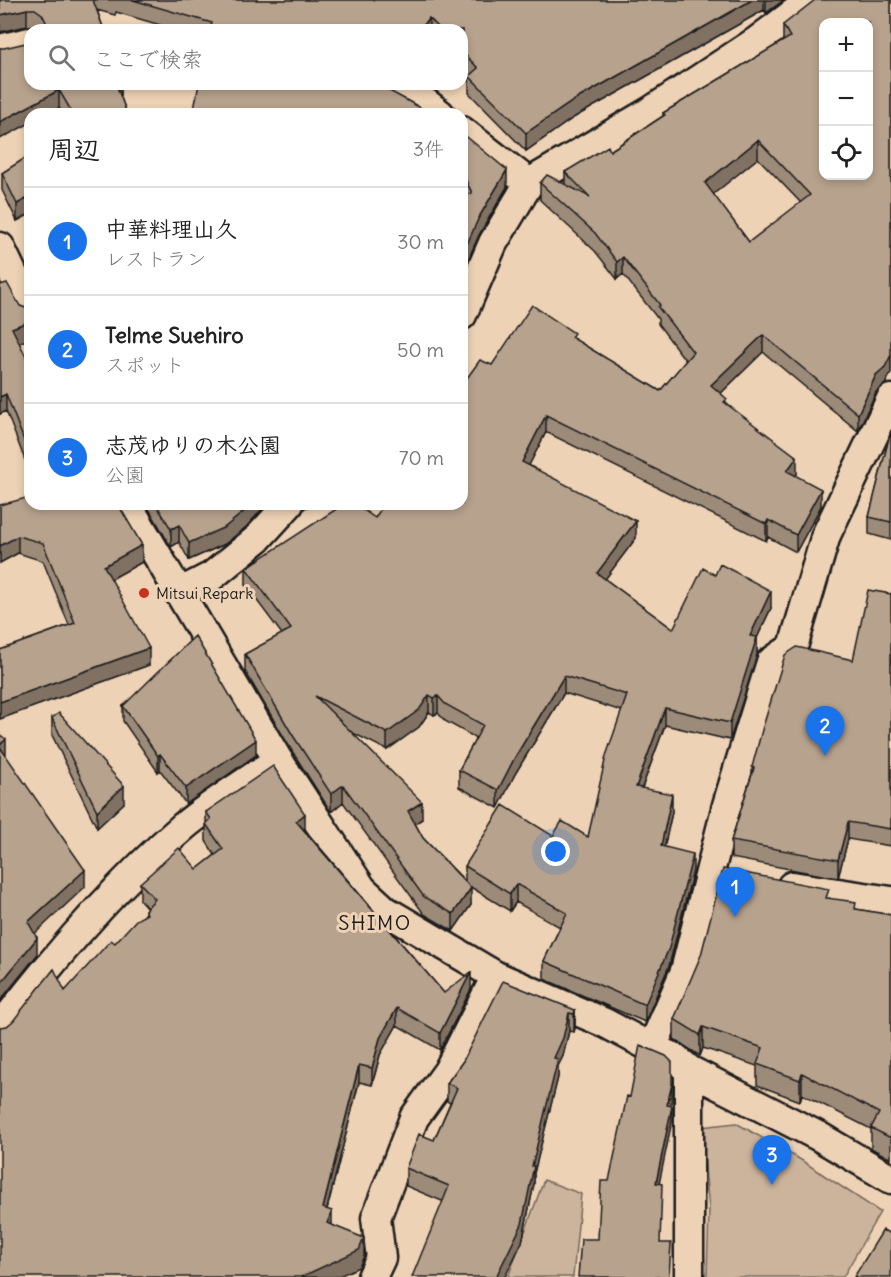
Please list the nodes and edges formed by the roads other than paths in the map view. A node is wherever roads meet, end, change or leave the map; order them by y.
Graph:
1 (811, 0) edge
2 (24, 43) edge
3 (0, 48) edge
4 (409, 90) edge
5 (432, 108) edge
6 (468, 136) edge
7 (529, 183) junction
8 (0, 247) edge
9 (24, 297) edge
10 (468, 301) edge
11 (891, 399) edge
12 (131, 510) edge
13 (284, 510) edge
14 (179, 593) junction
15 (278, 760) junction
16 (767, 881) edge
17 (891, 901) edge
18 (496, 976) junction
19 (0, 1028) edge
20 (652, 1048) junction
21 (689, 1070) junction
22 (891, 1179) edge
23 (372, 1277) edge
24 (689, 1277) edge

1 - 7 street
2 - 3 street
4 - 5 street
6 - 7 street
7 - 10 street
8 - 9 street
11 - 20 street
12 - 14 street
13 - 14 street
14 - 15 street
15 - 18 street
15 - 19 street
16 - 17 street
18 - 20 street
18 - 23 street
20 - 21 street
21 - 22 street
21 - 24 street

